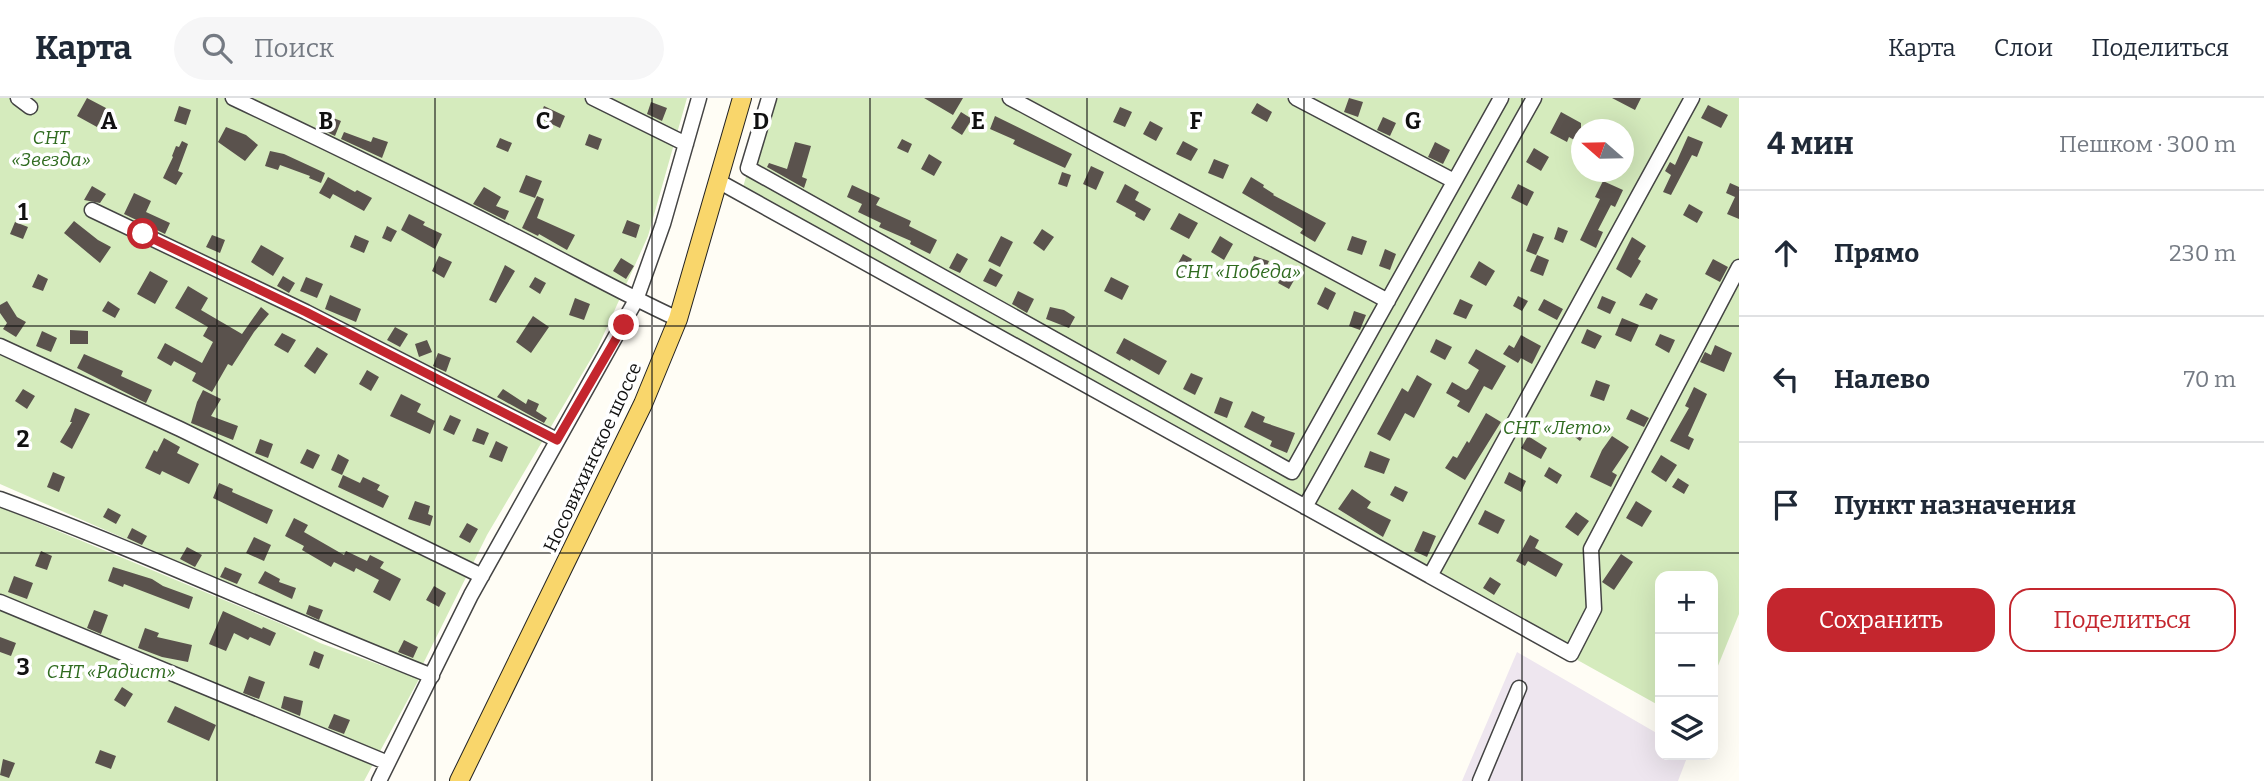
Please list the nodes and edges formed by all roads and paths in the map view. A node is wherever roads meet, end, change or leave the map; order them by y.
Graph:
1 (233, 98) edge
2 (593, 98) edge
3 (699, 98) edge
4 (742, 98) edge
5 (769, 98) edge
6 (1010, 98) edge
7 (1296, 98) edge
8 (1501, 98) edge
9 (1534, 98) edge
10 (1692, 98) edge
11 (686, 144) junction
12 (718, 181) junction
13 (1454, 181) junction
14 (92, 210) dead end
15 (1739, 267) edge
16 (636, 300) junction
17 (1388, 301) junction
18 (678, 319) junction
19 (0, 346) edge
20 (557, 440) junction
21 (0, 499) edge
22 (1305, 507) junction
23 (482, 576) junction
24 (1430, 576) junction
25 (0, 602) edge
26 (432, 676) junction
27 (1519, 688) dead end
28 (388, 763) junction
29 (379, 781) edge
30 (459, 781) edge
31 (1480, 781) edge

1 - 16 street
2 - 11 street
3 - 11 street
4 - 12 main road, Носовихинское шоссе
5 - 17 street
6 - 17 street
7 - 13 street
8 - 13 street
9 - 22 street
10 - 24 street
11 - 16 street
12 - 18 main road, Носовихинское шоссе
12 - 22 street
13 - 17 street
14 - 20 street
15 - 24 street
16 - 18 street
16 - 20 street
18 - 30 main road, Носовихинское шоссе
19 - 23 street
20 - 23 street
21 - 26 street
22 - 24 street
23 - 26 street
25 - 28 street
26 - 28 street
27 - 31 street
28 - 29 street

